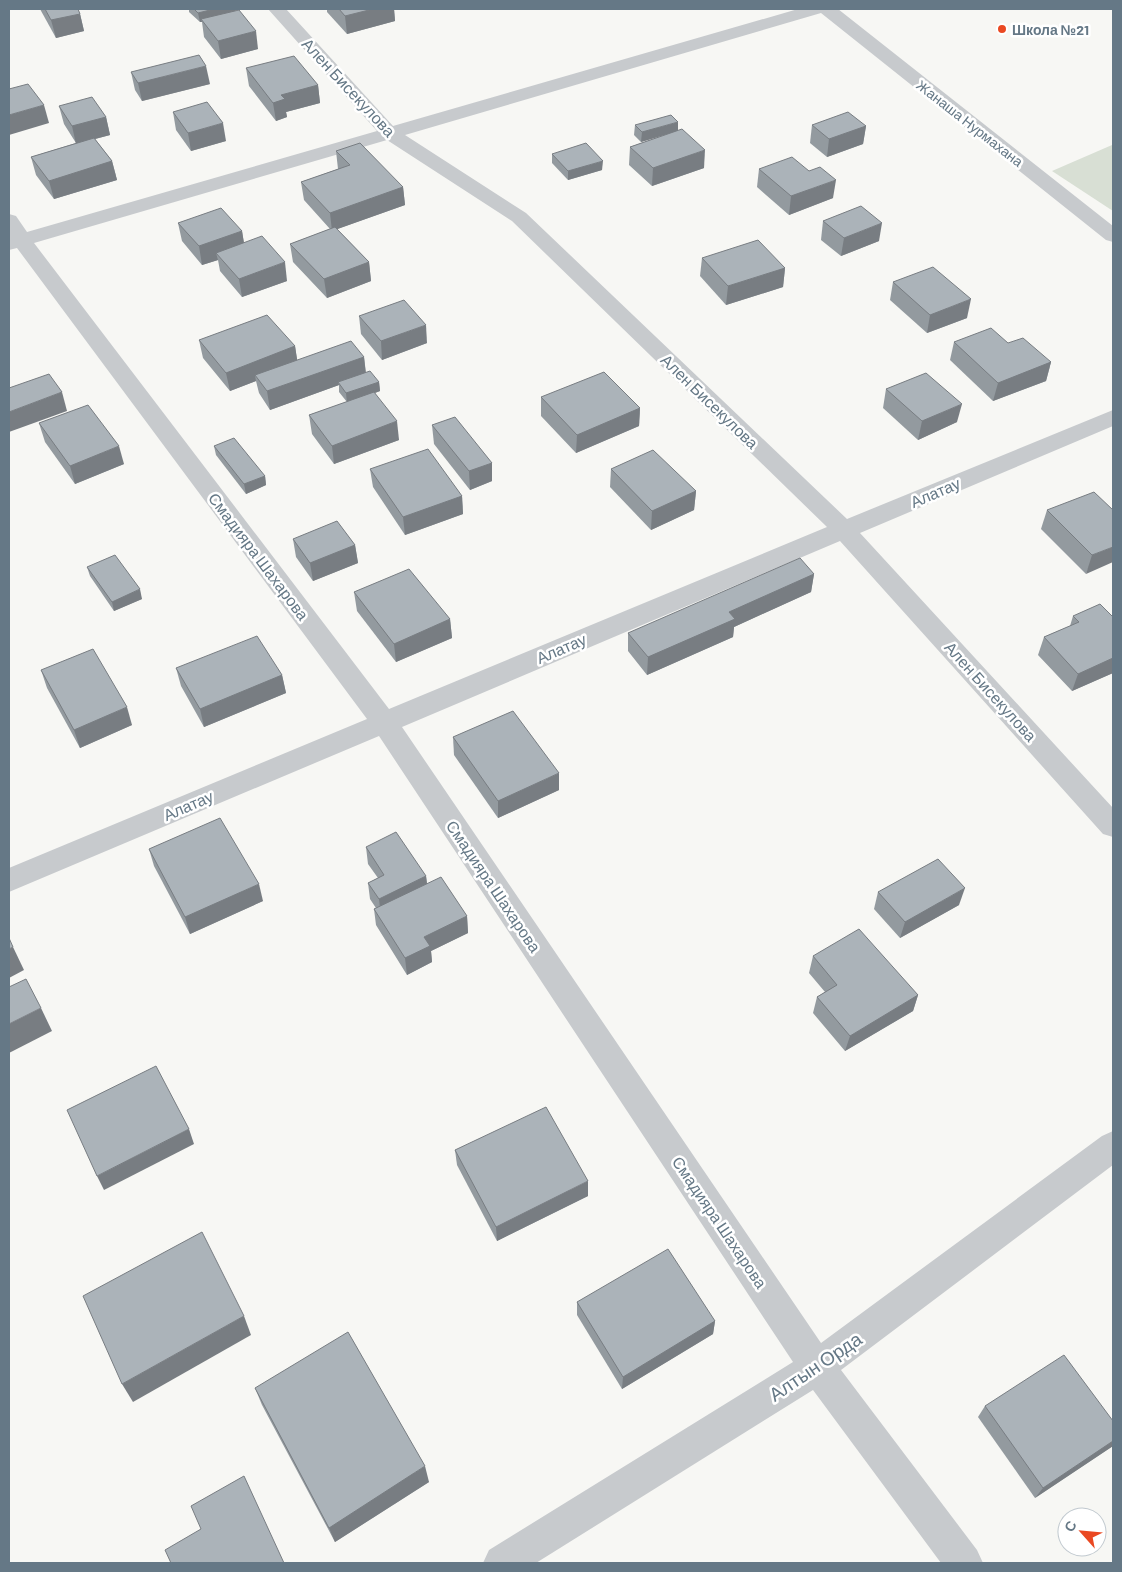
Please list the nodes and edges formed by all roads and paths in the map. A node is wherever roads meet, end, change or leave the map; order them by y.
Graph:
1 (277, 9) edge
2 (816, 9) edge
3 (827, 9) edge
4 (389, 133) junction
5 (13, 235) edge
6 (1113, 236) edge
7 (1113, 417) edge
8 (844, 530) junction
9 (384, 722) junction
10 (1113, 826) edge
11 (9, 880) edge
12 (1113, 1146) edge
13 (817, 1368) junction
14 (502, 1563) edge
15 (964, 1563) edge

1 - 4 street, Ален Бисекулова
2 - 4 street
3 - 6 street, Жанаша Нурмахана
4 - 5 street
4 - 8 street, Ален Бисекулова
5 - 9 street, Смадияра Шахарова
7 - 8 street, Алатау
8 - 9 street, Алатау
8 - 10 street, Ален Бисекулова
9 - 11 street, Алатау
9 - 13 street, Смадияра Шахарова
12 - 13 street, Алтын Орда
13 - 14 street, Алтын Орда
13 - 15 street, Смадияра Шахарова

